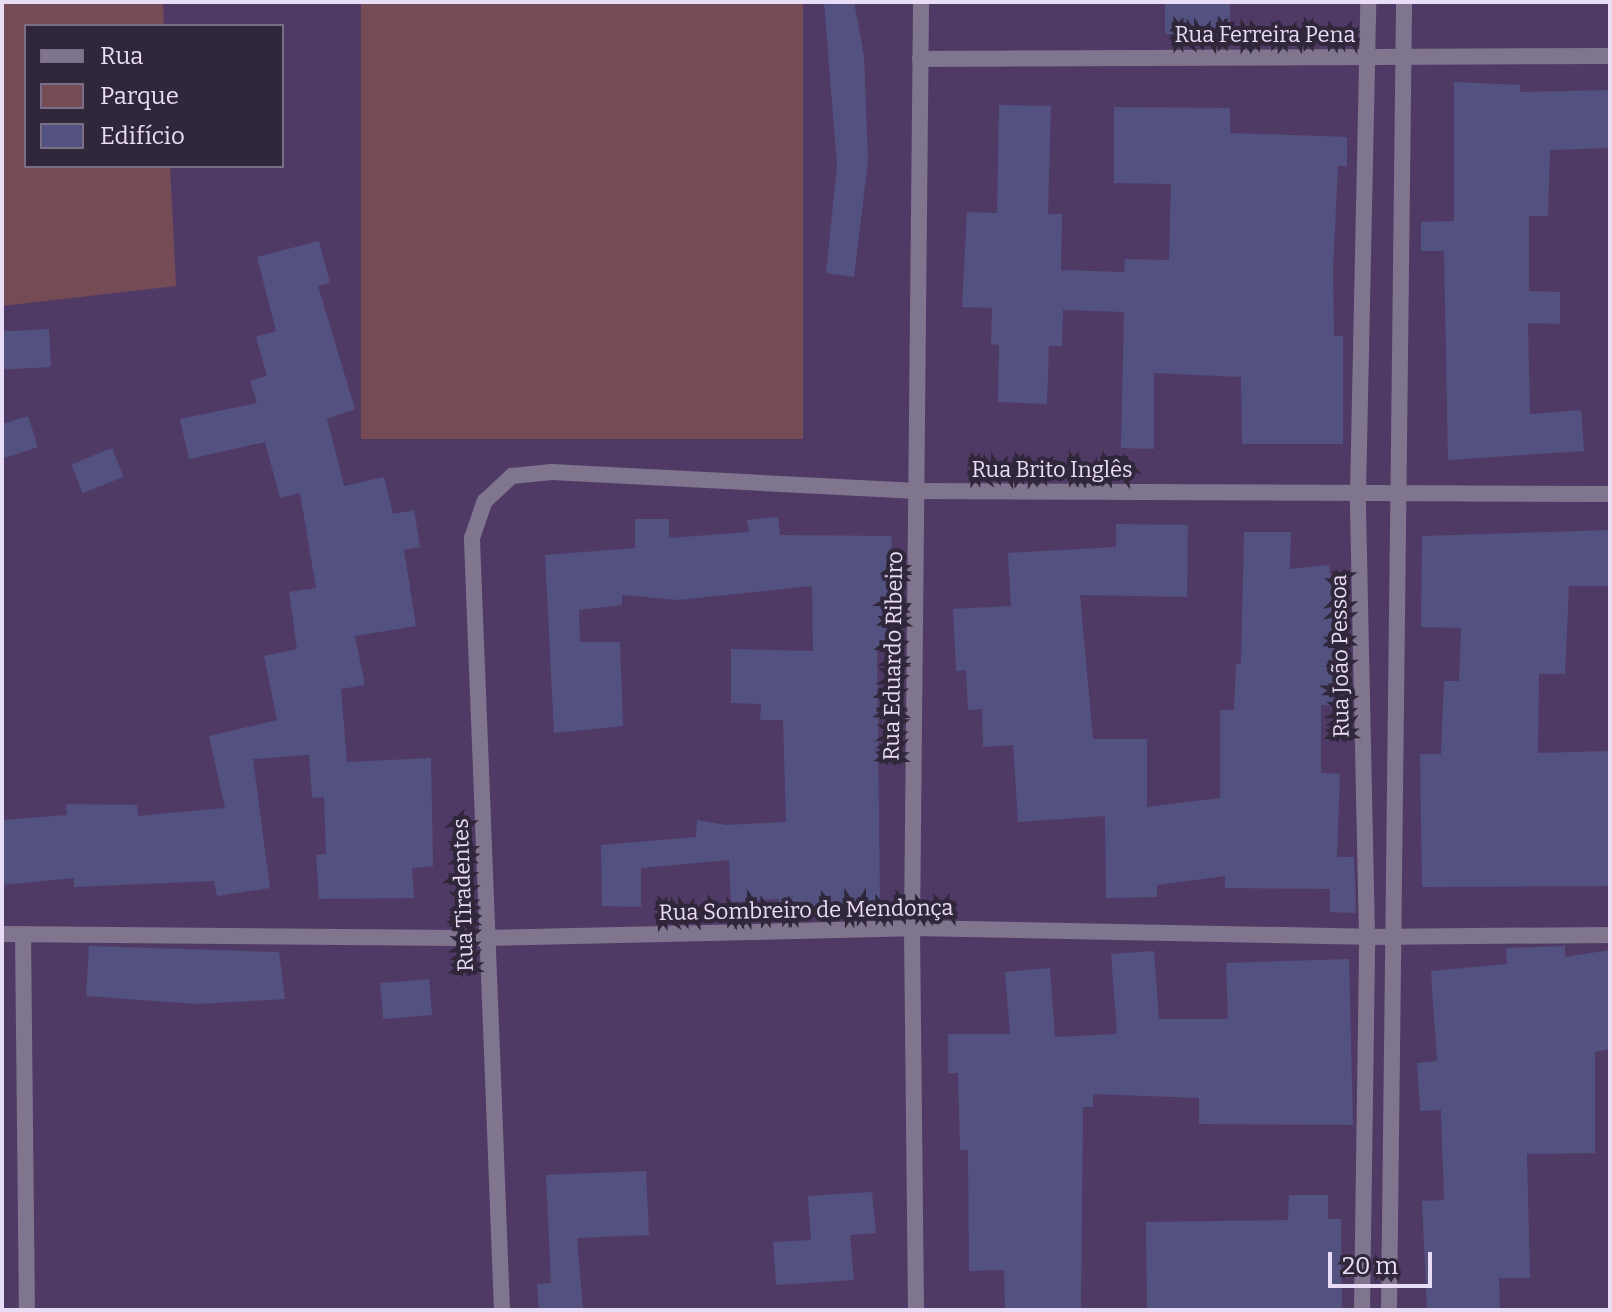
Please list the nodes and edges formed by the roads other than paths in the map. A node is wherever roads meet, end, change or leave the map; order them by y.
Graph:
1 (921, 2) edge
2 (1368, 2) edge
3 (1404, 2) edge
4 (1405, 55) junction
5 (1610, 56) edge
6 (1369, 57) junction
7 (920, 59) junction
8 (499, 487) joint
9 (917, 491) junction
10 (1358, 494) junction
11 (1400, 494) junction
12 (1610, 494) edge
13 (912, 928) junction
14 (2, 934) edge
15 (23, 934) junction
16 (1610, 935) edge
17 (1367, 937) junction
18 (487, 938) junction
19 (1397, 938) junction
20 (27, 1310) edge
21 (502, 1310) edge
22 (916, 1310) edge
23 (1362, 1310) edge
24 (1389, 1310) edge

1 - 7 street, Rua Eduardo Ribeiro
2 - 6 street, Rua João Pessoa
3 - 4 street
4 - 5 street, Rua Ferreira Pena
4 - 6 street, Rua Ferreira Pena
4 - 11 street
6 - 7 street, Rua Ferreira Pena
6 - 10 street, Rua João Pessoa
7 - 9 street, Rua Eduardo Ribeiro
8 - 9 street, Rua Brito Inglês
8 - 18 street, Rua Tiradentes
9 - 10 street, Rua Brito Inglês
9 - 13 street, Rua Eduardo Ribeiro
10 - 11 street, Rua Brito Inglês
10 - 17 street, Rua João Pessoa
11 - 12 street, Rua Brito Inglês
11 - 19 street
13 - 17 street, Rua Sombreiro de Mendonça
13 - 18 street, Rua Sombreiro de Mendonça
13 - 22 street, Rua Eduardo Ribeiro
14 - 15 street, Rua Sombreiro de Mendonça
15 - 18 street, Rua Sombreiro de Mendonça
15 - 20 street
16 - 19 street, Rua Sombreiro de Mendonça
17 - 19 street, Rua Sombreiro de Mendonça
17 - 23 street, Rua João Pessoa
18 - 21 street, Rua Tiradentes
19 - 24 street

